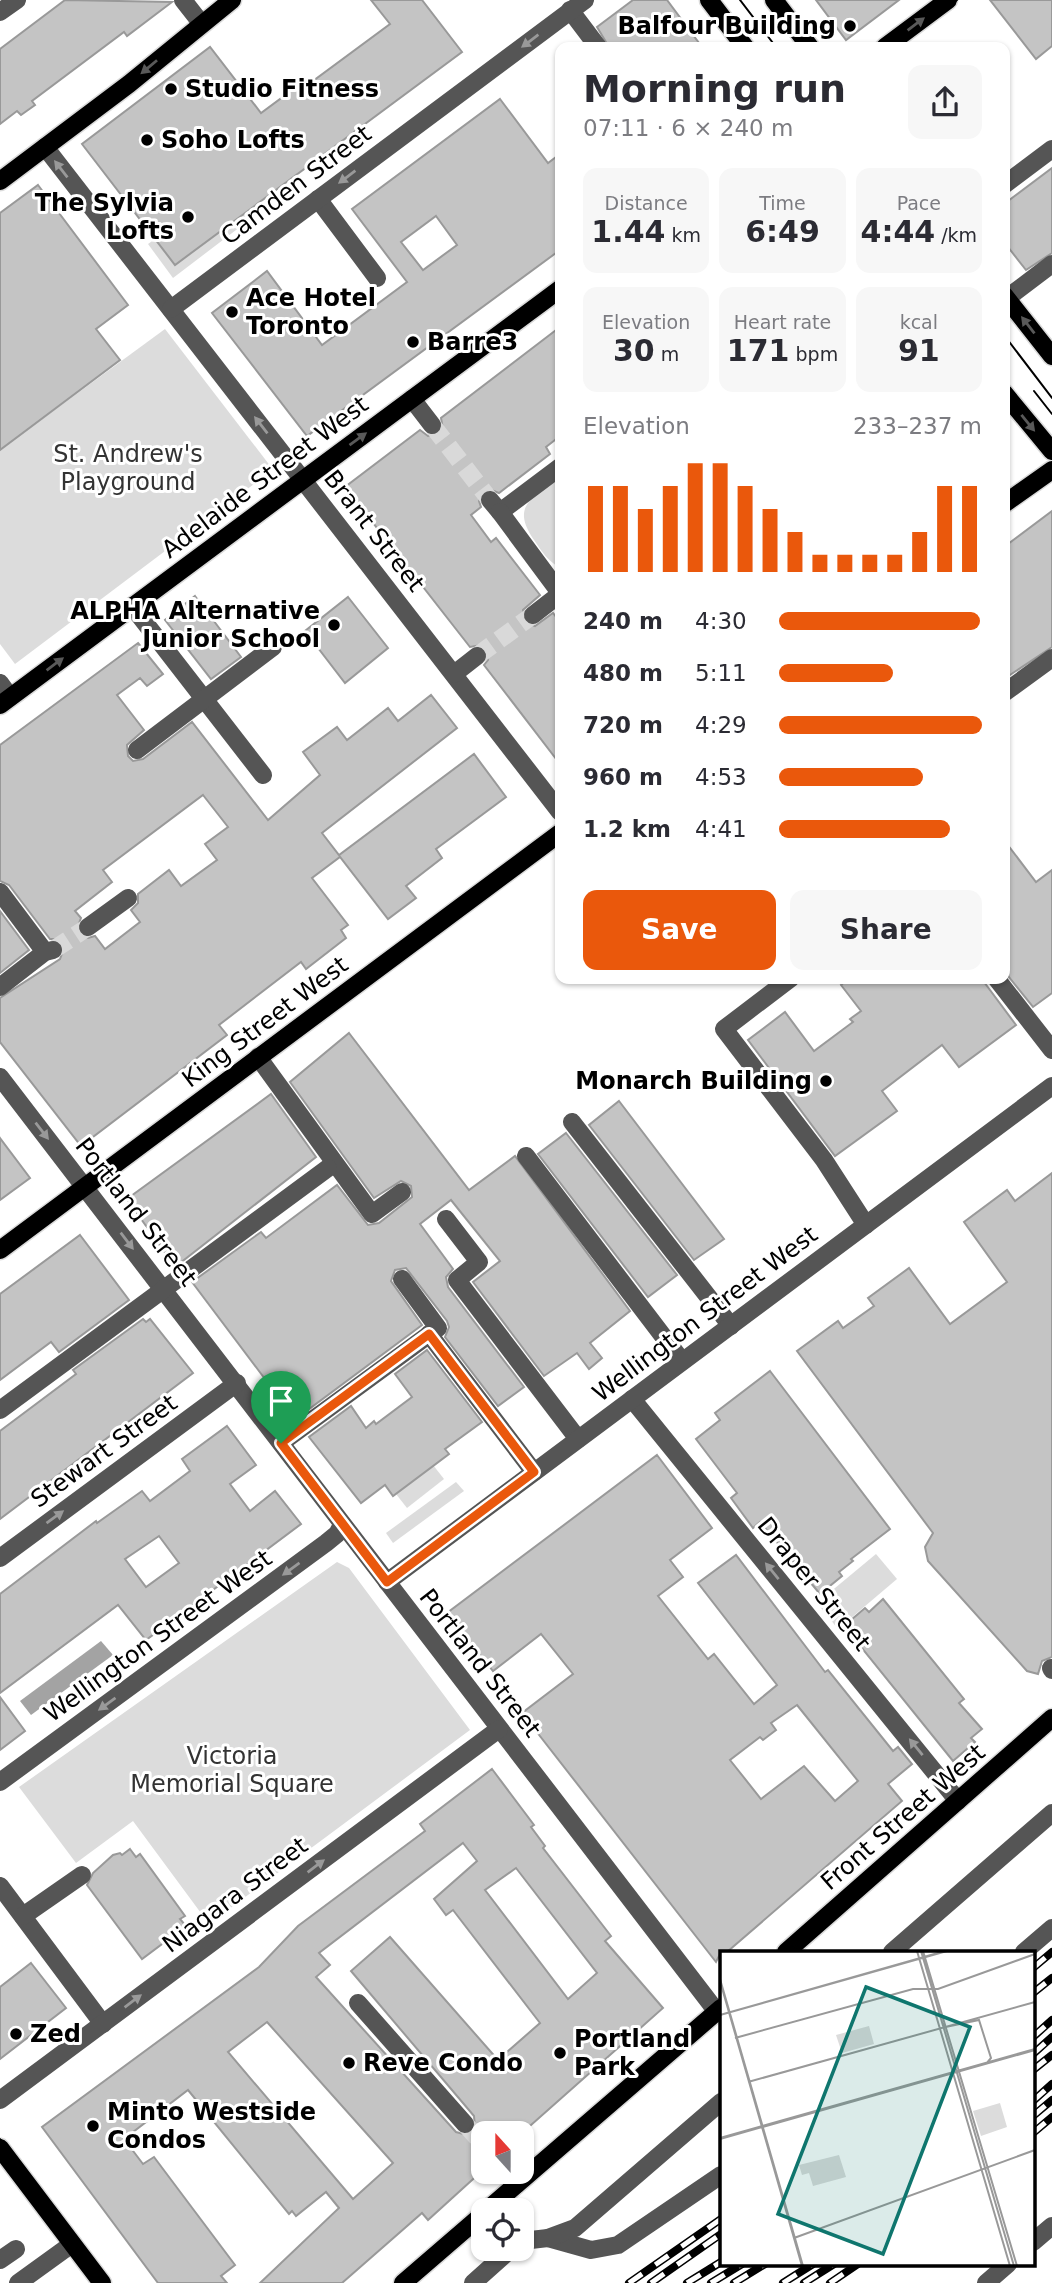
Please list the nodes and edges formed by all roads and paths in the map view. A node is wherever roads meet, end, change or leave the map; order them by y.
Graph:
1 (17, 0) edge
2 (183, 0) edge
3 (232, 0) edge
4 (709, 0) edge
5 (774, 0) edge
6 (948, 0) edge
7 (570, 6) edge
8 (0, 12) edge
9 (201, 23) junction
10 (595, 42) edge
11 (741, 42) edge
12 (806, 42) edge
13 (892, 42) edge
14 (45, 147) junction
15 (1052, 149) edge
16 (1010, 180) edge
17 (0, 181) edge
18 (318, 199) junction
19 (1052, 264) edge
20 (377, 278) dead end
21 (555, 293) edge
22 (1010, 294) edge
23 (1010, 302) edge
24 (171, 309) junction
25 (1052, 356) edge
26 (412, 399) junction
27 (1010, 400) edge
28 (432, 425) tunnel mouth
29 (1052, 452) edge
30 (555, 470) edge
31 (1052, 470) edge
32 (303, 479) junction
33 (1010, 500) edge
34 (555, 587) edge
35 (555, 598) edge
36 (132, 606) junction
37 (533, 615) tunnel mouth
38 (273, 647) dead end
39 (477, 656) tunnel mouth
40 (1052, 658) edge
41 (454, 674) junction
42 (1010, 689) edge
43 (3, 695) edge
44 (204, 700) junction
45 (137, 750) dead end
46 (263, 775) dead end
47 (555, 805) edge
48 (555, 837) edge
49 (0, 892) edge
50 (128, 898) dead end
51 (88, 928) tunnel mouth
52 (783, 984) edge
53 (1001, 984) edge
54 (0, 987) edge
55 (1052, 1050) edge
56 (258, 1057) junction
57 (0, 1077) edge
58 (1052, 1086) edge
59 (572, 1122) dead end
60 (526, 1156) dead end
61 (328, 1168) dead end
62 (86, 1186) junction
63 (402, 1192) dead end
64 (446, 1219) dead end
65 (866, 1224) junction
66 (0, 1250) edge
67 (402, 1279) dead end
68 (165, 1290) junction
69 (731, 1326) junction
70 (429, 1334) junction
71 (682, 1361) junction
72 (237, 1383) junction
73 (632, 1399) junction
74 (0, 1410) edge
75 (578, 1439) junction
76 (281, 1443) junction
77 (534, 1472) junction
78 (342, 1525) junction
79 (0, 1558) edge
80 (387, 1582) junction
81 (1052, 1718) edge
82 (499, 1729) junction
83 (0, 1782) edge
84 (958, 1801) junction
85 (1052, 1813) edge
86 (82, 1875) dead end
87 (0, 1886) edge
88 (23, 1916) junction
89 (1052, 1928) edge
90 (787, 1951) edge
91 (893, 1951) edge
92 (1025, 1951) edge
93 (358, 2003) dead end
94 (719, 2010) edge
95 (103, 2024) junction
96 (0, 2101) edge
97 (720, 2103) edge
98 (465, 2124) tunnel mouth
99 (0, 2148) edge
100 (534, 2160) edge
101 (720, 2176) edge
102 (507, 2184) edge
103 (496, 2198) edge
104 (471, 2224) edge
105 (1052, 2226) edge
106 (548, 2238) junction
107 (534, 2240) edge
108 (1034, 2241) edge
109 (72, 2244) junction
110 (16, 2249) dead end
111 (0, 2260) edge
112 (498, 2261) edge
113 (1006, 2266) edge
114 (18, 2283) edge
115 (102, 2283) edge
116 (403, 2283) edge
117 (473, 2283) edge
118 (986, 2283) edge

1 - 8 street
2 - 9 street
3 - 9 main road
4 - 11 main road
5 - 12 main road
13 -> 6 main road
7 - 10 street
7 -> 18 street, Camden Street
9 -> 14 main road
14 - 17 main road
24 -> 14 street, Brant Street
15 - 16 street
18 - 20 street
18 - 24 street, Camden Street
19 - 22 street
21 - 26 main road, Adelaide Street West
25 -> 23 main road
32 -> 24 street, Brant Street
26 - 28 street
32 -> 26 main road, Adelaide Street West
27 -> 29 main road
30 - 34 street
31 - 33 main road
32 - 36 main road, Adelaide Street West
32 - 41 street, Brant Street
35 - 37 street
43 -> 36 main road, Adelaide Street West
36 - 44 street
38 - 44 street
39 - 41 street
40 - 42 street
41 - 47 street, Brant Street
44 - 45 street
44 - 46 street
48 - 56 main road, King Street West
49 - 54 street
50 - 51 street
52 - 65 street
53 - 55 street
56 - 62 main road, King Street West
56 - 63 street
57 -> 62 street, Portland Street
58 - 65 street, Wellington Street West
59 - 69 street
60 - 71 street
61 - 68 street
62 - 66 main road, King Street West
62 -> 68 street, Portland Street
64 - 75 street
65 - 69 street, Wellington Street West
67 - 70 street
68 - 72 street, Portland Street
68 - 74 street
69 - 71 street, Wellington Street West
70 - 76 street
70 - 77 street
71 - 73 street, Wellington Street West
72 - 76 street, Portland Street
79 -> 72 street, Stewart Street
73 - 75 street, Wellington Street West
84 -> 73 street, Draper Street
75 - 77 street, Wellington Street West
76 - 78 street, Portland Street
77 - 80 street, Wellington Street West
78 - 80 street, Portland Street
78 -> 83 street, Wellington Street West
80 - 82 street, Portland Street
81 - 84 main road, Front Street West
82 - 94 street, Portland Street
95 -> 82 street, Niagara Street
84 - 90 main road, Front Street West
85 - 91 street
86 - 88 street
87 - 88 street
88 - 95 street
89 - 92 street
93 - 98 street
94 - 100 main road
95 - 96 street, Niagara Street
97 - 106 street
99 - 109 main road
101 - 106 street
102 - 103 main road
104 - 116 main road
105 - 108 street
106 - 107 street
109 - 114 street
109 - 115 main road
110 - 111 street
112 - 117 street
113 - 118 street

